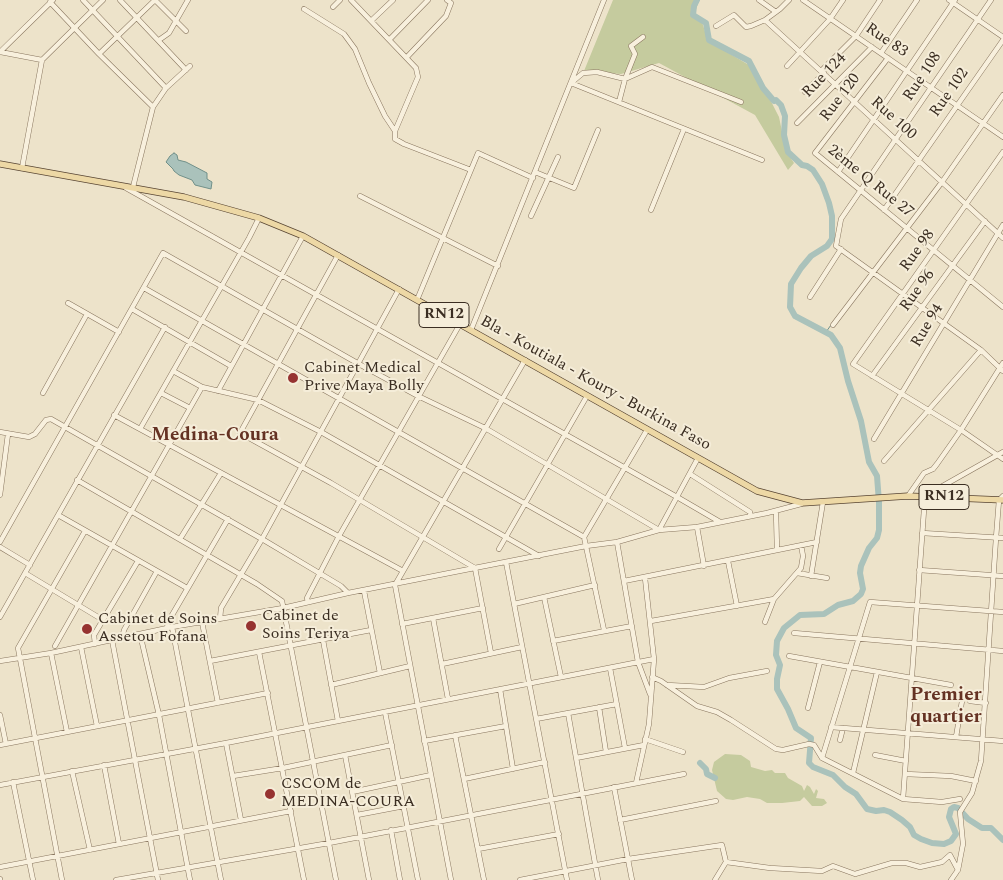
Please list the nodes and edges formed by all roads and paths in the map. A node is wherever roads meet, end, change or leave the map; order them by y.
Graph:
1 (83, 0) edge
2 (103, 0) edge
3 (120, 0) edge
4 (155, 0) edge
5 (188, 0) edge
6 (340, 0) edge
7 (351, 0) edge
8 (393, 0) edge
9 (428, 0) edge
10 (604, 0) edge
11 (759, 0) edge
12 (789, 0) edge
13 (803, 0) edge
14 (842, 0) edge
15 (880, 0) edge
16 (918, 0) edge
17 (991, 0) edge
18 (51, 1) edge
19 (450, 1) edge
20 (952, 1) edge
21 (333, 7) dead end
22 (304, 9) dead end
23 (93, 10) junction
24 (776, 12) junction
25 (138, 17) junction
26 (830, 19) junction
27 (372, 20) junction
28 (765, 20) junction
29 (978, 20) junction
30 (175, 21) junction
31 (716, 26) dead end
32 (75, 28) junction
33 (186, 31) dead end
34 (117, 36) junction
35 (856, 36) junction
36 (643, 37) dead end
37 (1003, 38) edge
38 (158, 40) junction
39 (390, 40) junction
40 (872, 47) junction
41 (0, 52) edge
42 (801, 52) junction
43 (881, 53) junction
44 (99, 54) junction
45 (407, 57) junction
46 (888, 58) junction
47 (42, 60) junction
48 (787, 66) dead end
49 (907, 71) junction
50 (822, 72) junction
51 (625, 79) junction
52 (571, 83) junction
53 (835, 84) junction
54 (931, 87) junction
55 (166, 88) junction
56 (805, 92) dead end
57 (1003, 95) edge
58 (854, 101) junction
59 (619, 102) junction
60 (740, 102) dead end
61 (957, 105) junction
62 (153, 107) junction
63 (874, 119) junction
64 (797, 123) dead end
65 (984, 123) junction
66 (684, 129) junction
67 (598, 130) dead end
68 (395, 131) junction
69 (1003, 137) edge
70 (896, 139) junction
71 (1003, 152) edge
72 (815, 153) joint
73 (558, 157) dead end
74 (762, 160) dead end
75 (919, 160) junction
76 (0, 164) edge
77 (22, 168) junction
78 (471, 170) junction
79 (536, 172) junction
80 (838, 172) junction
81 (548, 177) junction
82 (533, 178) junction
83 (942, 182) junction
84 (122, 185) junction
85 (133, 187) junction
86 (861, 191) junction
87 (360, 196) dead end
88 (967, 204) junction
89 (651, 210) dead end
90 (884, 210) junction
91 (531, 216) dead end
92 (259, 218) junction
93 (985, 221) junction
94 (1003, 225) edge
95 (907, 229) junction
96 (998, 233) junction
97 (302, 236) junction
98 (443, 238) junction
99 (1003, 238) edge
100 (839, 248) junction
101 (934, 250) junction
102 (241, 253) junction
103 (338, 255) junction
104 (498, 266) junction
105 (952, 266) junction
106 (873, 273) junction
107 (281, 275) junction
108 (970, 280) junction
109 (221, 287) junction
110 (144, 288) junction
111 (399, 290) junction
112 (903, 294) junction
113 (316, 295) junction
114 (810, 297) dead end
115 (417, 300) junction
116 (68, 303) dead end
117 (1003, 307) edge
118 (922, 308) junction
119 (132, 309) junction
120 (262, 310) junction
121 (87, 314) junction
122 (202, 321) junction
123 (944, 323) junction
124 (460, 324) junction
125 (833, 325) dead end
126 (165, 327) junction
127 (297, 329) junction
128 (378, 329) junction
129 (471, 330) junction
130 (119, 332) junction
131 (190, 341) junction
132 (243, 344) junction
133 (981, 350) junction
134 (525, 360) junction
135 (437, 362) junction
136 (278, 364) junction
137 (359, 364) junction
138 (232, 366) junction
139 (1002, 367) edge
140 (173, 371) junction
141 (872, 376) junction
142 (202, 387) junction
143 (218, 391) junction
144 (43, 393) dead end
145 (161, 393) junction
146 (901, 394) junction
147 (418, 396) junction
148 (587, 396) junction
149 (340, 398) junction
150 (502, 399) junction
151 (258, 400) junction
152 (190, 408) junction
153 (928, 410) junction
154 (114, 415) junction
155 (65, 427) junction
156 (485, 428) junction
157 (140, 429) junction
158 (647, 430) junction
159 (961, 430) junction
160 (398, 431) junction
161 (0, 432) edge
162 (321, 432) junction
163 (8, 434) junction
164 (565, 434) junction
165 (874, 439) dead end
166 (97, 445) junction
167 (169, 445) junction
168 (1003, 452) edge
169 (996, 456) junction
170 (698, 458) junction
171 (1003, 459) edge
172 (884, 461) dead end
173 (547, 465) junction
174 (378, 466) junction
175 (463, 467) junction
176 (624, 467) junction
177 (301, 468) junction
178 (221, 473) junction
179 (690, 474) junction
180 (152, 477) junction
181 (77, 480) junction
182 (0, 495) edge
183 (908, 496) junction
184 (925, 496) junction
185 (677, 497) junction
186 (606, 499) junction
187 (1002, 499) edge
188 (359, 500) junction
189 (443, 502) junction
190 (823, 502) junction
191 (526, 503) junction
192 (802, 503) junction
193 (202, 505) junction
194 (281, 505) junction
195 (131, 511) junction
196 (776, 511) junction
197 (58, 515) junction
198 (750, 516) junction
199 (228, 519) junction
200 (720, 522) junction
201 (697, 527) junction
202 (85, 530) junction
203 (659, 530) junction
204 (922, 533) junction
205 (339, 536) junction
206 (584, 536) junction
207 (422, 537) junction
208 (506, 538) junction
209 (996, 538) junction
210 (1003, 538) edge
211 (180, 539) junction
212 (262, 539) junction
213 (0, 542) edge
214 (617, 542) junction
215 (817, 542) junction
216 (112, 546) junction
217 (586, 546) junction
218 (801, 546) junction
219 (0, 548) edge
220 (499, 549) dead end
221 (777, 550) junction
222 (207, 555) junction
223 (539, 556) junction
224 (138, 561) junction
225 (728, 561) junction
226 (506, 562) junction
227 (30, 565) junction
228 (704, 566) junction
229 (475, 568) junction
230 (919, 570) junction
231 (157, 571) junction
232 (403, 571) junction
233 (25, 573) junction
234 (319, 573) junction
235 (797, 573) junction
236 (241, 574) junction
237 (811, 576) junction
238 (992, 576) junction
239 (1003, 576) edge
240 (645, 578) junction
241 (827, 578) dead end
242 (624, 581) junction
243 (395, 585) junction
244 (595, 585) junction
245 (187, 588) junction
246 (52, 589) junction
247 (364, 591) junction
248 (348, 593) junction
249 (544, 597) junction
250 (774, 599) junction
251 (308, 602) junction
252 (514, 604) junction
253 (78, 605) junction
254 (737, 606) junction
255 (916, 606) junction
256 (283, 608) junction
257 (483, 608) junction
258 (991, 611) junction
259 (1003, 612) edge
260 (0, 617) edge
261 (433, 618) junction
262 (220, 619) junction
263 (103, 620) junction
264 (651, 621) junction
265 (202, 622) junction
266 (764, 622) dead end
267 (402, 624) junction
268 (632, 626) junction
269 (169, 628) junction
270 (371, 630) junction
271 (604, 630) junction
272 (794, 633) dead end
273 (140, 634) junction
274 (122, 638) junction
275 (859, 638) junction
276 (112, 640) junction
277 (323, 640) junction
278 (554, 641) junction
279 (95, 644) junction
280 (914, 644) junction
281 (55, 646) dead end
282 (291, 646) junction
283 (81, 647) junction
284 (522, 647) junction
285 (988, 650) junction
286 (1003, 651) edge
287 (259, 652) junction
288 (51, 653) junction
289 (492, 653) junction
290 (789, 656) dead end
291 (20, 658) junction
292 (654, 659) junction
293 (0, 661) edge
294 (210, 661) junction
295 (638, 662) junction
296 (820, 662) junction
297 (442, 664) junction
298 (410, 666) junction
299 (850, 666) junction
300 (610, 668) junction
301 (767, 670) dead end
302 (877, 672) junction
303 (380, 673) junction
304 (561, 677) junction
305 (652, 677) junction
306 (911, 678) junction
307 (529, 683) junction
308 (666, 684) junction
309 (332, 685) junction
310 (951, 685) dead end
311 (500, 689) junction
312 (268, 693) junction
313 (650, 696) junction
314 (448, 699) junction
315 (962, 701) dead end
316 (970, 701) dead end
317 (218, 703) junction
318 (986, 703) junction
319 (616, 704) junction
320 (418, 705) junction
321 (598, 707) junction
322 (808, 708) dead end
323 (188, 709) junction
324 (385, 712) junction
325 (568, 713) junction
326 (158, 714) junction
327 (0, 715) edge
328 (536, 719) junction
329 (127, 721) junction
330 (338, 721) junction
331 (97, 726) junction
332 (506, 726) junction
333 (832, 726) junction
334 (307, 727) junction
335 (843, 728) junction
336 (865, 729) junction
337 (67, 732) junction
338 (276, 733) junction
339 (908, 733) junction
340 (455, 735) junction
341 (956, 737) junction
342 (35, 738) junction
343 (983, 739) junction
344 (840, 740) dead end
345 (424, 741) junction
346 (1003, 741) edge
347 (645, 742) junction
348 (226, 743) junction
349 (6, 744) junction
350 (0, 745) edge
351 (392, 745) junction
352 (196, 748) junction
353 (625, 748) junction
354 (606, 752) junction
355 (683, 752) dead end
356 (166, 754) junction
357 (345, 754) junction
358 (875, 755) dead end
359 (576, 758) junction
360 (822, 758) junction
361 (134, 760) junction
362 (314, 761) junction
363 (906, 761) junction
364 (545, 762) junction
365 (104, 765) junction
366 (283, 768) junction
367 (513, 769) junction
368 (72, 771) junction
369 (684, 774) dead end
370 (853, 774) junction
371 (905, 774) junction
372 (431, 775) junction
373 (233, 776) junction
374 (42, 777) junction
375 (464, 779) junction
376 (976, 781) junction
377 (13, 782) junction
378 (399, 782) junction
379 (636, 783) junction
380 (0, 785) edge
381 (614, 787) junction
382 (352, 792) junction
383 (583, 794) junction
384 (903, 799) junction
385 (960, 799) dead end
386 (552, 800) junction
387 (716, 801) dead end
388 (404, 806) junction
389 (291, 811) junction
390 (357, 815) junction
391 (472, 815) junction
392 (241, 820) junction
393 (620, 820) junction
394 (440, 821) junction
395 (211, 826) junction
396 (408, 827) junction
397 (391, 830) junction
398 (181, 832) junction
399 (559, 834) junction
400 (362, 837) junction
401 (149, 838) junction
402 (329, 843) junction
403 (119, 844) junction
404 (298, 848) junction
405 (478, 849) junction
406 (90, 850) junction
407 (57, 856) junction
408 (628, 858) junction
409 (30, 862) junction
410 (218, 862) junction
411 (726, 862) junction
412 (596, 865) junction
413 (187, 867) junction
414 (0, 868) edge
415 (958, 870) junction
416 (566, 871) junction
417 (156, 872) junction
418 (32, 880) edge
419 (62, 880) edge
420 (116, 880) edge
421 (158, 880) edge
422 (190, 880) edge
423 (221, 880) edge
424 (304, 880) edge
425 (336, 880) edge
426 (369, 880) edge
427 (400, 880) edge
428 (418, 880) edge
429 (451, 880) edge
430 (484, 880) edge
431 (520, 880) edge
432 (568, 880) edge
433 (598, 880) edge
434 (632, 880) edge
435 (715, 880) edge
436 (951, 880) edge

1 - 23 street
2 - 23 street
3 - 25 street
4 - 25 street
4 - 30 street
5 - 30 street
6 - 21 street
7 - 27 street
8 - 27 street
9 - 39 street
10 - 52 street
11 - 24 street
12 - 24 street
13 - 26 street, Rue 83
14 - 26 street
15 - 35 street
16 - 43 street
17 - 29 street, Rue 108
18 - 32 street
18 - 41 street
19 - 45 street
20 - 29 street
20 - 49 street
22 - 68 street
23 - 32 street
23 - 34 street
24 - 28 street
25 - 34 street
25 - 38 street
26 - 35 street, Rue 83
26 - 42 street
27 - 39 street
28 - 31 street
28 - 42 street, Rue 100
29 - 37 street
29 - 54 street, Rue 108
30 - 33 street
30 - 38 street
32 - 44 street
32 - 47 street
34 - 44 street
34 - 55 street
35 - 40 street, Rue 83
35 - 50 street
36 - 51 street
37 - 61 street, Rue 102
38 - 55 street
39 - 45 street
40 - 43 street, Rue 83
40 - 53 street, Rue 124
41 - 47 street
42 - 48 street
42 - 50 street, Rue 100
43 - 46 street, Rue 83
44 - 62 street
45 - 68 street
46 - 49 street, Rue 83
46 - 58 street, Rue 120
47 - 77 street
49 - 54 street, Rue 83
49 - 63 street
50 - 53 street, Rue 100
50 - 56 street
51 - 52 street
51 - 59 street
51 - 60 street
52 - 59 street
52 - 79 street
53 - 58 street, Rue 100
53 - 64 street, Rue 124
54 - 61 street, Rue 83
54 - 70 street, Rue 108
55 - 62 street
57 - 65 street
58 - 63 street, Rue 100
58 - 72 street, Rue 120
59 - 66 street
61 - 65 street, Rue 83
61 - 75 street, Rue 102
62 - 85 street
63 - 70 street, Rue 100
63 - 80 street
65 - 69 street, Rue 83
65 - 83 street
66 - 74 street
66 - 89 street
67 - 81 street
68 - 78 street
70 - 75 street, Rue 100
70 - 86 street, Rue 108
71 - 88 street, Rue 98
72 - 80 street, 2ème Q Rue 27
73 - 81 street
75 - 83 street, Rue 100
75 - 90 street, Rue 102
76 - 77 main road, Bla - Koutiala - Koury - Burkina Faso / RN12
77 - 84 main road, Bla - Koutiala - Koury - Burkina Faso / RN12
78 - 82 street
78 - 98 street
79 - 81 street
79 - 82 street
80 - 86 street, 2ème Q Rue 27
81 - 91 street
82 - 104 street
83 - 88 street, Rue 100
83 - 95 street
84 - 85 main road, Bla - Koutiala - Koury - Burkina Faso / RN12
84 - 102 street
85 - 92 main road, Bla - Koutiala - Koury - Burkina Faso / RN12
86 - 90 street, 2ème Q Rue 27
86 - 100 street, Rue 108
87 - 98 street
88 - 93 street, Rue 100
88 - 101 street, Rue 98
90 - 95 street, 2ème Q Rue 27
92 - 97 main road, Bla - Koutiala - Koury - Burkina Faso / RN12
92 - 102 street
93 - 96 street, Rue 100
93 - 105 street, Rue 96
94 - 96 street, Rue 94
95 - 101 street, 2ème Q Rue 27
95 - 106 street
96 - 99 street, Rue 100
96 - 108 street, Rue 94
97 - 103 main road, Bla - Koutiala - Koury - Burkina Faso / RN12
97 - 107 street
98 - 104 street
98 - 115 street
100 - 106 street
100 - 114 street
101 - 105 street, 2ème Q Rue 27
101 - 112 street, Rue 98
102 - 107 street
102 - 109 street
103 - 111 main road, Bla - Koutiala - Koury - Burkina Faso / RN12
103 - 113 street
104 - 129 street
105 - 108 street, 2ème Q Rue 27
105 - 118 street, Rue 96
106 - 112 street
106 - 125 street
107 - 113 street
107 - 120 street
108 - 117 street, 2ème Q Rue 27
108 - 123 street, Rue 94
109 - 110 street
109 - 120 street
109 - 122 street
110 - 119 street
110 - 122 street
111 - 115 main road, Bla - Koutiala - Koury - Burkina Faso / RN12
111 - 128 street
112 - 118 street
112 - 141 street, Rue 98
113 - 127 street
113 - 128 street
115 - 124 main road, Bla - Koutiala - Koury - Burkina Faso / RN12
116 - 121 street
118 - 123 street
118 - 141 street, Rue 96
119 - 126 street
119 - 130 street
120 - 127 street
120 - 132 street
121 - 130 street
121 - 144 street
122 - 131 street
122 - 132 street
123 - 133 street
123 - 146 street, Rue 94
124 - 129 main road, Bla - Koutiala - Koury - Burkina Faso / RN12
124 - 135 street
126 - 131 street
126 - 154 street
127 - 136 street
127 - 137 street
128 - 135 street
128 - 137 street
129 - 134 main road, Bla - Koutiala - Koury - Burkina Faso / RN12
130 - 155 street
131 - 138 street
131 - 140 street
132 - 136 street
132 - 138 street
133 - 139 street
133 - 153 street
134 - 148 main road, Bla - Koutiala - Koury - Burkina Faso / RN12
134 - 150 street
135 - 147 street
135 - 150 street
136 - 149 street
136 - 151 street
137 - 147 street
137 - 149 street
138 - 143 street
139 - 159 street
140 - 142 street
140 - 145 street
141 - 146 street
142 - 143 street
142 - 152 street
143 - 151 street
145 - 152 street
145 - 157 street
146 - 153 street
146 - 165 street, Rue 94
147 - 156 street
147 - 160 street
148 - 158 main road, Bla - Koutiala - Koury - Burkina Faso / RN12
148 - 164 street
149 - 160 street
149 - 162 street
150 - 156 street
150 - 164 street
151 - 162 street
151 - 177 street
152 - 167 street
153 - 159 street
153 - 172 street
154 - 157 street
154 - 166 street
155 - 163 street
155 - 166 street
155 - 213 street
156 - 173 street
156 - 175 street
157 - 167 street
158 - 170 main road, Bla - Koutiala - Koury - Burkina Faso / RN12
158 - 176 street
159 - 169 street
159 - 183 street
160 - 174 street
160 - 175 street
161 - 163 street
162 - 174 street
162 - 177 street
163 - 182 street
164 - 173 street
164 - 176 street
166 - 180 street
166 - 181 street
167 - 178 street
167 - 180 street
168 - 169 street
169 - 171 street
169 - 184 street
170 - 179 street
170 - 192 main road, Bla - Koutiala - Koury - Burkina Faso / RN12
173 - 186 street
173 - 191 street
174 - 188 street
174 - 189 street
175 - 189 street
175 - 191 street
176 - 185 street
176 - 186 street
177 - 188 street
177 - 194 street
178 - 193 street
178 - 194 street
179 - 185 street
179 - 198 street
180 - 193 street
180 - 195 street
181 - 195 street
181 - 197 street
183 - 184 main road, RN12
183 - 190 main road, Bla - Koutiala - Koury - Burkina Faso / RN12
184 - 187 main road, RN12
184 - 204 street
185 - 200 street
185 - 203 street
186 - 203 street
186 - 206 street
187 - 209 street
188 - 205 street
188 - 207 street
189 - 207 street
189 - 208 street
190 - 192 main road, Bla - Koutiala - Koury - Burkina Faso / RN12
190 - 215 street
191 - 206 street
191 - 208 street
192 - 196 street
193 - 199 street
193 - 211 street
194 - 205 street
194 - 212 street
195 - 211 street
195 - 216 street
196 - 198 street
196 - 221 street
197 - 202 street
197 - 227 street
198 - 200 street
199 - 212 street
199 - 222 street
200 - 201 street
201 - 203 street
201 - 228 street
202 - 216 street
202 - 246 street
203 - 214 street
204 - 209 street
204 - 230 street
205 - 232 street
205 - 234 street
206 - 217 street
207 - 229 street
207 - 232 street
208 - 220 street
208 - 223 street
209 - 210 street
209 - 238 street
211 - 222 street
212 - 234 street
212 - 236 street
214 - 217 street
214 - 242 street
215 - 218 street
215 - 237 street
216 - 224 street
216 - 253 street
217 - 223 street
217 - 244 street
218 - 221 street
218 - 235 street
219 - 227 street
221 - 225 street
222 - 236 street
222 - 245 street
223 - 226 street
224 - 231 street
224 - 263 street
225 - 228 street
225 - 254 street
226 - 229 street
226 - 252 street
227 - 233 street
228 - 240 street
229 - 243 street
229 - 257 street
230 - 238 street
230 - 255 street
231 - 245 street
231 - 274 street
232 - 243 street
233 - 246 street
233 - 260 street
234 - 248 street
234 - 251 street
235 - 237 street
235 - 250 street
236 - 256 street
236 - 262 street
237 - 241 street
238 - 239 street
238 - 258 street
240 - 242 street
240 - 264 street
242 - 268 street
243 - 247 street
243 - 267 street
244 - 249 street
244 - 271 street
245 - 269 street
246 - 253 street
246 - 291 street
247 - 248 street
247 - 270 street
248 - 251 street
249 - 252 street
249 - 278 street
250 - 254 street
250 - 266 street
251 - 256 street
252 - 284 street
253 - 263 street
253 - 281 street
254 - 264 street
255 - 258 street
255 - 275 street
255 - 280 street
256 - 262 street
256 - 282 street
257 - 261 street
257 - 289 street
258 - 259 street
258 - 285 street
261 - 267 street
261 - 297 street
262 - 265 street
263 - 279 street
264 - 292 street
265 - 269 street
265 - 294 street
267 - 298 street
268 - 271 street
268 - 295 street
269 - 273 street
269 - 323 street
270 - 277 street
270 - 303 street
271 - 278 street
272 - 275 street
273 - 274 street
273 - 326 street
274 - 276 street
275 - 280 street
275 - 299 street
276 - 279 street
276 - 329 street
277 - 282 street
277 - 309 street
278 - 304 street
279 - 283 street
280 - 285 street
280 - 306 street
282 - 287 street
282 - 334 street
283 - 288 street
283 - 331 street
284 - 289 street
284 - 307 street
285 - 286 street
285 - 318 street
287 - 294 street
287 - 312 street
288 - 291 street
288 - 337 street
289 - 297 street
290 - 296 street
291 - 293 street
291 - 342 street
292 - 295 street
292 - 305 street
294 - 317 street
295 - 300 street
295 - 313 street
296 - 299 street
296 - 322 street
297 - 314 street
298 - 303 street
298 - 320 street
299 - 302 street
299 - 333 street
300 - 304 street
300 - 319 street
301 - 308 street
302 - 306 street
302 - 336 street
303 - 309 street
304 - 307 street
305 - 308 street
305 - 313 street
306 - 310 street
306 - 339 street
307 - 311 street
307 - 328 street
308 - 360 street
309 - 330 street
311 - 314 street
311 - 332 street
312 - 317 street
312 - 338 street
313 - 347 street
314 - 320 street
315 - 341 street
316 - 318 street
317 - 323 street
318 - 343 street
319 - 321 street
319 - 353 street
320 - 324 street
320 - 345 street
321 - 325 street
321 - 354 street
323 - 326 street
323 - 352 street
324 - 330 street
324 - 351 street
325 - 328 street
325 - 359 street
326 - 329 street
326 - 356 street
327 - 349 street
328 - 364 street
329 - 331 street
329 - 361 street
330 - 334 street
331 - 337 street
332 - 340 street
332 - 367 street
333 - 335 street
333 - 360 street
334 - 338 street
334 - 362 street
335 - 336 street
335 - 344 street
336 - 339 street
336 - 370 street
337 - 342 street
338 - 348 street
338 - 366 street
339 - 341 street
339 - 363 street
340 - 345 street
340 - 375 street
341 - 343 street
342 - 349 street
342 - 374 street
343 - 346 street
343 - 376 street
345 - 372 street
347 - 353 street
347 - 355 street
347 - 379 street
348 - 352 street
348 - 373 street
349 - 350 street
351 - 357 street
351 - 378 street
352 - 356 street
352 - 395 street
353 - 354 street
354 - 359 street
356 - 361 street
356 - 398 street
357 - 362 street
357 - 382 street
358 - 363 street
359 - 383 street
360 - 370 street
361 - 365 street
361 - 401 street
362 - 366 street
362 - 402 street
363 - 371 street
364 - 367 street
364 - 386 street
365 - 368 street
365 - 403 street
366 - 373 street
366 - 389 street
367 - 375 street
368 - 374 street
368 - 406 street
369 - 379 street
370 - 384 street
371 - 376 street
371 - 384 street
372 - 378 street
372 - 394 street
373 - 392 street
374 - 377 street
374 - 407 street
375 - 391 street
376 - 415 street
377 - 380 street
377 - 409 street
378 - 382 street
378 - 388 street
379 - 381 street
381 - 383 street
381 - 393 street
382 - 390 street
383 - 386 street
383 - 412 street
384 - 385 street
386 - 391 street
386 - 399 street
387 - 393 street
388 - 390 street
388 - 396 street
389 - 392 street
389 - 404 street
390 - 400 street
391 - 394 street
391 - 405 street
392 - 395 street
393 - 408 street
394 - 396 street
394 - 429 street
395 - 398 street
395 - 410 street
396 - 397 street
396 - 428 street
397 - 400 street
397 - 427 street
398 - 401 street
398 - 413 street
399 - 405 street
399 - 416 street
400 - 402 street
400 - 426 street
401 - 403 street
401 - 417 street
402 - 404 street
402 - 425 street
403 - 406 street
404 - 410 street
404 - 424 street
405 - 430 street
406 - 407 street
407 - 409 street
407 - 419 street
408 - 411 street
408 - 412 street
408 - 434 street
409 - 414 street
409 - 418 street
410 - 413 street
410 - 423 street
411 - 415 street
411 - 435 street
412 - 416 street
412 - 433 street
413 - 417 street
413 - 422 street
415 - 436 street
416 - 431 street
416 - 432 street
417 - 420 street
417 - 421 street

